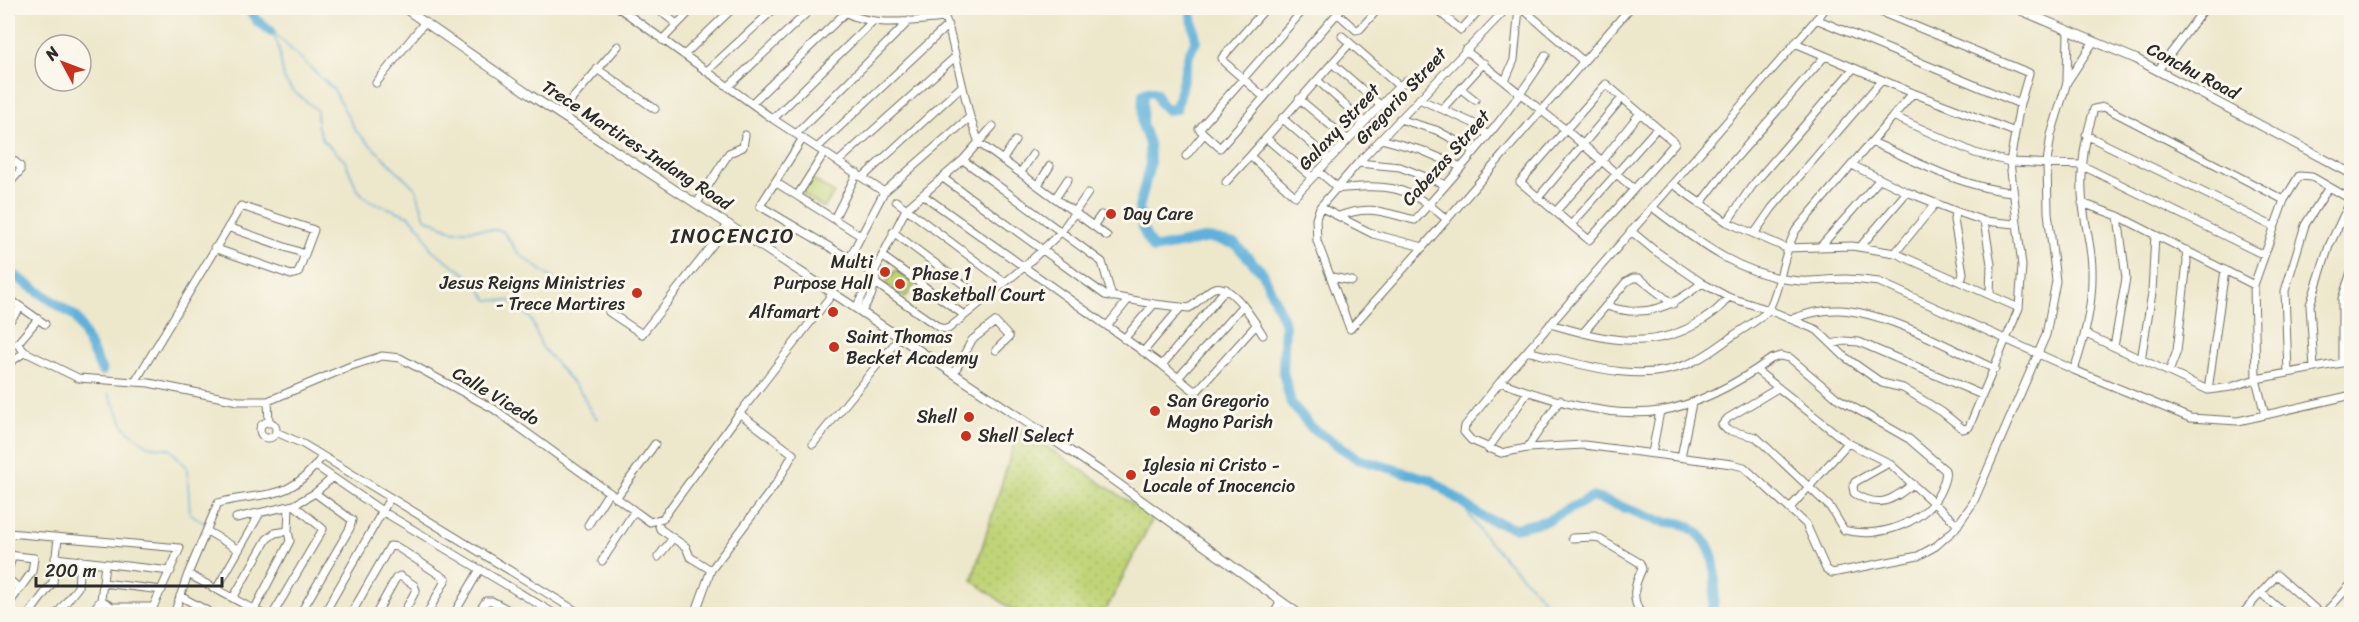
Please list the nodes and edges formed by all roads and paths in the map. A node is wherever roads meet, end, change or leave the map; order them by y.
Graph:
1 (404, 8) edge
2 (619, 8) edge
3 (656, 8) edge
4 (693, 8) edge
5 (733, 8) edge
6 (775, 8) edge
7 (812, 8) edge
8 (838, 8) edge
9 (1266, 8) edge
10 (1305, 8) edge
11 (1379, 8) edge
12 (1435, 8) edge
13 (1448, 8) edge
14 (1481, 8) edge
15 (1507, 8) edge
16 (1520, 8) edge
17 (1629, 8) edge
18 (1826, 8) edge
19 (1871, 8) edge
20 (2015, 8) edge
21 (2205, 8) edge
22 (1339, 10) edge
23 (846, 13) junction
24 (1443, 14) junction
25 (1816, 19) junction
26 (873, 21) junction
27 (909, 21) junction
28 (424, 23) junction
29 (677, 24) junction
30 (948, 25) junction
31 (2068, 30) junction
32 (1342, 36) dead end
33 (662, 40) junction
34 (2094, 41) junction
35 (1350, 43) junction
36 (1795, 43) junction
37 (618, 46) dead end
38 (1465, 50) junction
39 (684, 55) junction
40 (1546, 55) dead end
41 (1825, 56) junction
42 (955, 57) junction
43 (1583, 61) junction
44 (1332, 63) junction
45 (1484, 63) junction
46 (597, 69) junction
47 (1854, 69) junction
48 (2158, 70) junction
49 (707, 71) junction
50 (1243, 79) junction
51 (1317, 80) junction
52 (1407, 80) dead end
53 (1882, 80) junction
54 (1505, 81) junction
55 (2067, 82) junction
56 (376, 83) dead end
57 (962, 86) junction
58 (1399, 86) junction
59 (728, 87) junction
60 (1461, 89) junction
61 (1913, 93) junction
62 (1522, 94) junction
63 (1264, 97) junction
64 (1622, 98) junction
65 (1299, 99) junction
66 (1419, 99) junction
67 (1475, 100) dead end
68 (752, 103) junction
69 (2020, 104) junction
70 (1380, 105) junction
71 (1443, 108) junction
72 (656, 109) dead end
73 (1541, 110) junction
74 (1640, 113) junction
75 (559, 114) junction
76 (1893, 116) junction
77 (970, 117) junction
78 (1282, 118) junction
79 (773, 119) junction
80 (1399, 119) junction
81 (1364, 122) junction
82 (993, 126) dead end
83 (1658, 128) junction
84 (1566, 130) junction
85 (2015, 132) junction
86 (1204, 134) junction
87 (745, 135) dead end
88 (1488, 135) junction
89 (2086, 135) junction
90 (799, 136) junction
91 (1266, 138) junction
92 (1382, 139) junction
93 (1347, 140) junction
94 (1015, 141) dead end
95 (980, 142) junction
96 (1872, 142) junction
97 (1583, 146) junction
98 (817, 148) junction
99 (1475, 151) junction
100 (824, 153) junction
101 (1033, 154) dead end
102 (8, 156) edge
103 (1186, 156) dead end
104 (1250, 156) junction
105 (1004, 159) junction
106 (1329, 159) junction
107 (963, 160) junction
108 (838, 161) junction
109 (1601, 162) junction
110 (2010, 162) junction
111 (2047, 162) junction
112 (1358, 163) junction
113 (1852, 165) junction
114 (2081, 165) junction
115 (1050, 166) dead end
116 (1461, 167) junction
117 (1318, 171) junction
118 (1021, 172) junction
119 (1617, 173) junction
120 (2352, 174) edge
121 (860, 175) junction
122 (1312, 177) junction
123 (943, 178) junction
124 (1068, 179) dead end
125 (1880, 179) junction
126 (775, 182) junction
127 (1226, 182) dead end
128 (1673, 184) junction
129 (8, 185) edge
130 (1038, 185) junction
131 (1446, 185) junction
132 (2329, 187) junction
133 (1336, 188) junction
134 (1634, 189) junction
135 (884, 192) junction
136 (1906, 192) junction
137 (2012, 192) junction
138 (1088, 193) dead end
139 (923, 195) junction
140 (797, 196) junction
141 (1056, 197) junction
142 (1538, 198) junction
143 (2284, 200) junction
144 (2351, 200) edge
145 (896, 201) dead end
146 (697, 203) junction
147 (1429, 203) junction
148 (1936, 203) junction
149 (2082, 203) junction
150 (1700, 204) junction
151 (1320, 207) junction
152 (1652, 207) junction
153 (906, 209) junction
154 (1556, 211) junction
155 (1955, 211) junction
156 (1075, 212) junction
157 (1101, 215) dead end
158 (1339, 216) junction
159 (2118, 216) junction
160 (834, 219) junction
161 (1447, 220) junction
162 (1984, 220) junction
163 (1727, 222) junction
164 (729, 224) junction
165 (2016, 224) junction
166 (1571, 225) junction
167 (1093, 226) junction
168 (228, 227) junction
169 (2274, 227) junction
170 (1631, 231) junction
171 (893, 232) junction
172 (1061, 232) junction
173 (1754, 234) junction
174 (2155, 235) junction
175 (1107, 236) dead end
176 (861, 237) junction
177 (1423, 247) junction
178 (1820, 247) junction
179 (1860, 247) junction
180 (214, 248) junction
181 (1786, 248) junction
182 (1042, 249) junction
183 (2186, 250) junction
184 (1894, 253) junction
185 (305, 254) junction
186 (2264, 255) junction
187 (882, 256) junction
188 (849, 259) junction
189 (1024, 267) junction
190 (2352, 269) edge
191 (2225, 270) junction
192 (875, 276) junction
193 (1332, 278) junction
194 (1780, 278) junction
195 (1352, 280) dead end
196 (1004, 282) junction
197 (1961, 282) junction
198 (1702, 283) junction
199 (2254, 285) junction
200 (1226, 289) junction
201 (834, 293) junction
202 (1990, 294) junction
203 (1112, 297) junction
204 (1728, 297) junction
205 (8, 298) edge
206 (983, 298) junction
207 (1128, 300) junction
208 (1154, 304) junction
209 (1672, 304) junction
210 (1243, 305) junction
211 (1606, 306) junction
212 (21, 307) junction
213 (1181, 308) junction
214 (2019, 308) junction
215 (859, 310) junction
216 (1769, 310) junction
217 (609, 312) dead end
218 (964, 315) junction
219 (38, 319) junction
220 (1791, 319) junction
221 (8, 322) edge
222 (45, 324) dead end
223 (1257, 324) junction
224 (1550, 324) junction
225 (1107, 326) junction
226 (1583, 333) junction
227 (2086, 334) junction
228 (1263, 335) dead end
229 (900, 337) junction
230 (1124, 339) junction
231 (2008, 339) junction
232 (1832, 344) junction
233 (2114, 347) junction
234 (996, 350) dead end
235 (1527, 351) junction
236 (25, 352) junction
237 (1143, 352) junction
238 (2039, 354) junction
239 (2141, 360) junction
240 (2342, 361) junction
241 (2352, 361) edge
242 (8, 364) edge
243 (1161, 365) junction
244 (2314, 368) junction
245 (1995, 369) junction
246 (1756, 370) junction
247 (2074, 370) junction
248 (2169, 372) junction
249 (954, 373) junction
250 (2288, 373) junction
251 (1178, 378) junction
252 (2256, 379) junction
253 (135, 381) junction
254 (1500, 382) junction
255 (1778, 388) junction
256 (2208, 390) junction
257 (1527, 392) junction
258 (1982, 395) junction
259 (2352, 395) edge
260 (1560, 400) junction
261 (268, 401) junction
262 (1692, 403) junction
263 (1660, 411) junction
264 (739, 413) junction
265 (2265, 415) junction
266 (269, 423) junction
267 (276, 432) junction
268 (1848, 443) junction
269 (656, 444) dead end
270 (813, 444) dead end
271 (1488, 448) junction
272 (1527, 448) junction
273 (1652, 453) junction
274 (322, 457) junction
275 (1681, 457) junction
276 (1889, 463) junction
277 (316, 466) junction
278 (332, 478) junction
279 (1913, 484) junction
280 (1808, 487) junction
281 (609, 492) junction
282 (315, 493) junction
283 (390, 498) junction
284 (616, 498) junction
285 (1933, 503) junction
286 (292, 506) junction
287 (1790, 508) junction
288 (382, 511) junction
289 (634, 512) junction
290 (260, 513) junction
291 (236, 518) dead end
292 (657, 520) junction
293 (588, 525) dead end
294 (1958, 525) junction
295 (207, 531) junction
296 (288, 531) junction
297 (8, 533) edge
298 (58, 538) junction
299 (673, 538) junction
300 (1572, 538) dead end
301 (239, 550) junction
302 (10, 555) edge
303 (658, 557) dead end
304 (55, 558) junction
305 (80, 560) junction
306 (602, 561) dead end
307 (105, 564) junction
308 (480, 569) junction
309 (8, 570) edge
310 (711, 570) junction
311 (171, 571) junction
312 (188, 574) junction
313 (8, 579) edge
314 (103, 583) junction
315 (2352, 583) edge
316 (217, 588) junction
317 (20, 589) junction
318 (162, 590) junction
319 (2343, 592) junction
320 (2261, 593) junction
321 (180, 596) junction
322 (233, 598) junction
323 (2352, 599) edge
324 (101, 600) junction
325 (1281, 601) junction
326 (8, 603) edge
327 (113, 607) junction
328 (254, 610) junction
329 (152, 611) edge
330 (176, 612) edge
331 (2247, 613) edge
332 (91, 614) edge
333 (29, 615) edge
334 (57, 615) edge
335 (123, 615) edge
336 (186, 615) edge
337 (213, 615) edge
338 (262, 615) edge
339 (273, 615) edge
340 (300, 615) edge
341 (324, 615) edge
342 (351, 615) edge
343 (376, 615) edge
344 (403, 615) edge
345 (428, 615) edge
346 (454, 615) edge
347 (477, 615) edge
348 (516, 615) edge
349 (555, 615) edge
350 (581, 615) edge
351 (695, 615) edge
352 (1274, 615) edge
353 (1299, 615) edge
354 (1641, 615) edge
355 (2285, 615) edge
356 (2323, 615) edge

1 - 28 main road, Trece Martires-Indang Road
2 - 33 street
3 - 29 street
4 - 29 street
5 - 39 street
6 - 49 street
7 - 59 street
8 - 23 street
9 - 50 street
10 - 50 street
11 - 22 street
12 - 24 street
13 - 24 street
14 - 24 street
15 - 38 street, Gregorio Street
16 - 43 street
16 - 54 street
17 - 43 street
18 - 25 street
19 - 69 street
20 - 31 main road, Conchu Road
21 - 48 street
22 - 63 street
23 - 26 street
23 - 68 street
25 - 36 street
25 - 69 street
26 - 27 street
26 - 79 street
27 - 30 street
27 - 90 street
28 - 56 street
28 - 75 main road, Trece Martires-Indang Road
29 - 33 street
30 - 42 street
30 - 98 street
31 - 34 main road, Conchu Road
31 - 55 street
32 - 35 street
33 - 39 street
34 - 48 main road, Conchu Road
34 - 55 street
35 - 44 street
35 - 58 street
36 - 41 street
36 - 128 street
37 - 46 street
38 - 45 street
38 - 66 street, Gregorio Street
39 - 49 street
40 - 62 street, Cabezas Street
41 - 47 street
41 - 150 street
42 - 57 street
42 - 108 street
43 - 73 street
44 - 51 street
44 - 70 street
45 - 54 street
45 - 60 street
46 - 72 street
46 - 75 street
47 - 53 street
47 - 163 street
48 - 120 main road, Conchu Road
49 - 59 street
50 - 63 street
50 - 86 street
51 - 65 street
51 - 81 street
52 - 58 street, Galaxy Street
53 - 61 street
53 - 173 street
54 - 62 street
55 - 111 street
57 - 77 street
57 - 121 street
58 - 70 street, Galaxy Street
59 - 68 street
60 - 67 street
60 - 71 street
61 - 76 street
61 - 85 street
62 - 73 street
62 - 88 street, Cabezas Street
63 - 86 street
64 - 74 street
64 - 84 street
64 - 97 street
65 - 78 street
65 - 93 street
66 - 71 street
66 - 80 street, Gregorio Street
68 - 79 street
69 - 85 street
70 - 81 street, Galaxy Street
71 - 88 street
73 - 84 street
73 - 161 street
74 - 83 street
74 - 109 street
75 - 146 main road, Trece Martires-Indang Road
76 - 96 street
76 - 110 street
77 - 95 street
77 - 135 street
78 - 91 street
78 - 106 street
79 - 90 street
80 - 92 street, Gregorio Street
80 - 99 street
81 - 93 street, Galaxy Street
82 - 95 street
83 - 119 street
83 - 134 street
84 - 97 street
84 - 142 street
85 - 110 street
86 - 103 street
87 - 146 street
88 - 99 street, Cabezas Street
89 - 114 street
89 - 143 street
89 - 169 street
90 - 98 street
90 - 126 street
91 - 104 street
91 - 122 street
92 - 112 street, Gregorio Street
92 - 116 street
93 - 106 street, Galaxy Street
94 - 105 street
95 - 105 street
95 - 107 street
96 - 113 street
96 - 137 street
97 - 109 street
97 - 142 street
98 - 100 street
99 - 116 street, Cabezas Street
100 - 108 street
100 - 140 street
101 - 118 street
102 - 129 street
104 - 122 street, Galaxy Street
104 - 127 street
105 - 118 street
106 - 117 street, Galaxy Street
107 - 123 street
107 - 172 street
108 - 121 street
109 - 119 street
109 - 154 street
110 - 111 street
110 - 137 street
111 - 114 street
111 - 238 street
112 - 131 street
112 - 133 street, Gregorio Street
113 - 125 street
113 - 181 street
114 - 149 street
114 - 186 street
115 - 130 street
116 - 131 street, Cabezas Street
117 - 122 street, Galaxy Street
117 - 133 street
118 - 130 street
119 - 134 street
119 - 166 street
121 - 135 street
121 - 160 street
123 - 139 street
123 - 182 street
124 - 141 street
125 - 136 street
125 - 178 street
126 - 140 street
126 - 188 street
128 - 150 street
128 - 152 street
130 - 141 street
131 - 147 street, Cabezas Street
132 - 143 street
132 - 144 street
132 - 250 street
133 - 147 street
133 - 151 street, Gregorio Street
134 - 166 street
135 - 176 street
136 - 148 street
136 - 179 street
137 - 165 street
138 - 156 street
139 - 153 street
139 - 189 street
140 - 160 street
141 - 156 street
142 - 154 street
143 - 169 street
144 - 244 street
145 - 153 street
146 - 164 main road, Trece Martires-Indang Road
147 - 158 street, Cabezas Street
147 - 161 street
148 - 155 street
148 - 184 street
149 - 159 street
149 - 227 street
150 - 163 street
151 - 158 street
151 - 193 street
152 - 170 street
152 - 194 street
153 - 171 street
153 - 196 street
154 - 166 street
155 - 162 street
155 - 197 street
156 - 167 street
156 - 172 street
157 - 167 street
158 - 177 street
159 - 174 street
159 - 233 street
160 - 176 street
161 - 177 street
162 - 165 street
162 - 202 street
163 - 173 street
164 - 201 main road, Trece Martires-Indang Road
164 - 217 street
165 - 214 street
167 - 175 street
168 - 180 street
168 - 185 street
168 - 185 street
169 - 186 street
170 - 198 street
170 - 224 street
171 - 187 street
171 - 206 street
172 - 182 street
172 - 203 street
173 - 181 street
174 - 183 street
174 - 239 street
176 - 188 street
177 - 193 street
178 - 179 street
178 - 181 street
179 - 184 street
180 - 185 street
180 - 253 street
181 - 194 street
182 - 189 street
182 - 203 street
183 - 191 street
183 - 248 street
184 - 197 street
186 - 199 street
187 - 192 street
187 - 218 street
188 - 192 street
189 - 196 street
189 - 225 street
190 - 240 street
191 - 199 street
191 - 256 street
192 - 215 street
192 - 218 street
193 - 195 street
194 - 216 street
194 - 231 street
196 - 206 street
197 - 202 street
198 - 204 street
198 - 209 street
199 - 252 street
200 - 210 street
200 - 213 street
200 - 243 street
201 - 215 main road, Trece Martires-Indang Road
201 - 264 street
202 - 214 street
203 - 207 street
204 - 216 street
204 - 226 street
205 - 212 street
206 - 218 street
207 - 208 street
207 - 225 street
208 - 213 street
208 - 230 street
209 - 211 street
209 - 211 street
210 - 223 street
210 - 251 street
211 - 226 street
212 - 219 street
212 - 221 street
213 - 237 street
214 - 231 street
215 - 229 main road, Trece Martires-Indang Road
216 - 220 street
216 - 235 street
219 - 222 street
219 - 236 street
220 - 232 street
220 - 245 street
223 - 228 street
223 - 251 street
224 - 226 street
224 - 235 street
225 - 230 street
227 - 233 street
227 - 247 street
229 - 249 main road, Trece Martires-Indang Road
229 - 270 street
230 - 237 street
231 - 238 street
231 - 245 street
232 - 258 street
232 - 258 street
233 - 239 street
234 - 249 street
235 - 254 street
236 - 242 street
236 - 253 street, Calle Vicedo
237 - 243 street
238 - 247 street
238 - 294 street
239 - 248 street
240 - 241 street
240 - 244 street
243 - 251 street
244 - 250 street
245 - 258 street
246 - 255 street
246 - 262 street
246 - 285 street
247 - 265 street
248 - 256 street
249 - 325 main road, Trece Martires-Indang Road
250 - 252 street
252 - 256 street
252 - 265 street
253 - 261 street, Calle Vicedo
254 - 257 street
254 - 271 street
255 - 268 street
255 - 280 street
257 - 260 street
257 - 271 street
259 - 265 street
260 - 263 street
260 - 272 street
261 - 266 street
261 - 281 street, Calle Vicedo
262 - 263 street
262 - 275 street
263 - 273 street
264 - 292 street
264 - 310 street
266 - 267 street
266 - 267 street
267 - 274 street
268 - 276 street
268 - 280 street
269 - 284 street
271 - 272 street
272 - 273 street
273 - 275 street
274 - 277 street
274 - 283 street
275 - 287 street
276 - 279 street
276 - 279 street
277 - 278 street
277 - 295 street
278 - 282 street
278 - 288 street
279 - 285 street
280 - 285 street
280 - 287 street
281 - 284 street, Calle Vicedo
281 - 293 street
282 - 286 street
282 - 340 street
283 - 288 street
283 - 350 street
284 - 289 street, Calle Vicedo
285 - 294 street
286 - 290 street
286 - 296 street
286 - 339 street
287 - 294 street
288 - 308 street
288 - 341 street
289 - 292 street, Calle Vicedo
289 - 306 street
290 - 291 street
290 - 301 street
292 - 299 street
295 - 301 street
295 - 312 street
296 - 322 street
296 - 328 street
297 - 298 street
298 - 304 street
298 - 311 street
299 - 303 street
299 - 310 street
300 - 354 street
301 - 316 street
302 - 309 street
302 - 317 street
304 - 305 street
304 - 333 street
305 - 307 street
305 - 334 street
307 - 311 street
307 - 314 street
308 - 346 street
308 - 349 street
310 - 351 street
311 - 318 street
312 - 316 street
312 - 321 street
313 - 317 street
314 - 318 street
314 - 324 street
315 - 319 street
316 - 322 street
317 - 326 street
318 - 329 street
319 - 323 street
319 - 356 street
320 - 331 street
320 - 355 street
320 - 356 street
321 - 330 street
321 - 337 street
322 - 328 street
324 - 327 street
324 - 332 street
325 - 352 street
325 - 353 main road, Trece Martires-Indang Road
327 - 329 street
327 - 335 street
328 - 338 street
330 - 336 street
342 - 345 street
343 - 344 street
347 - 348 street

